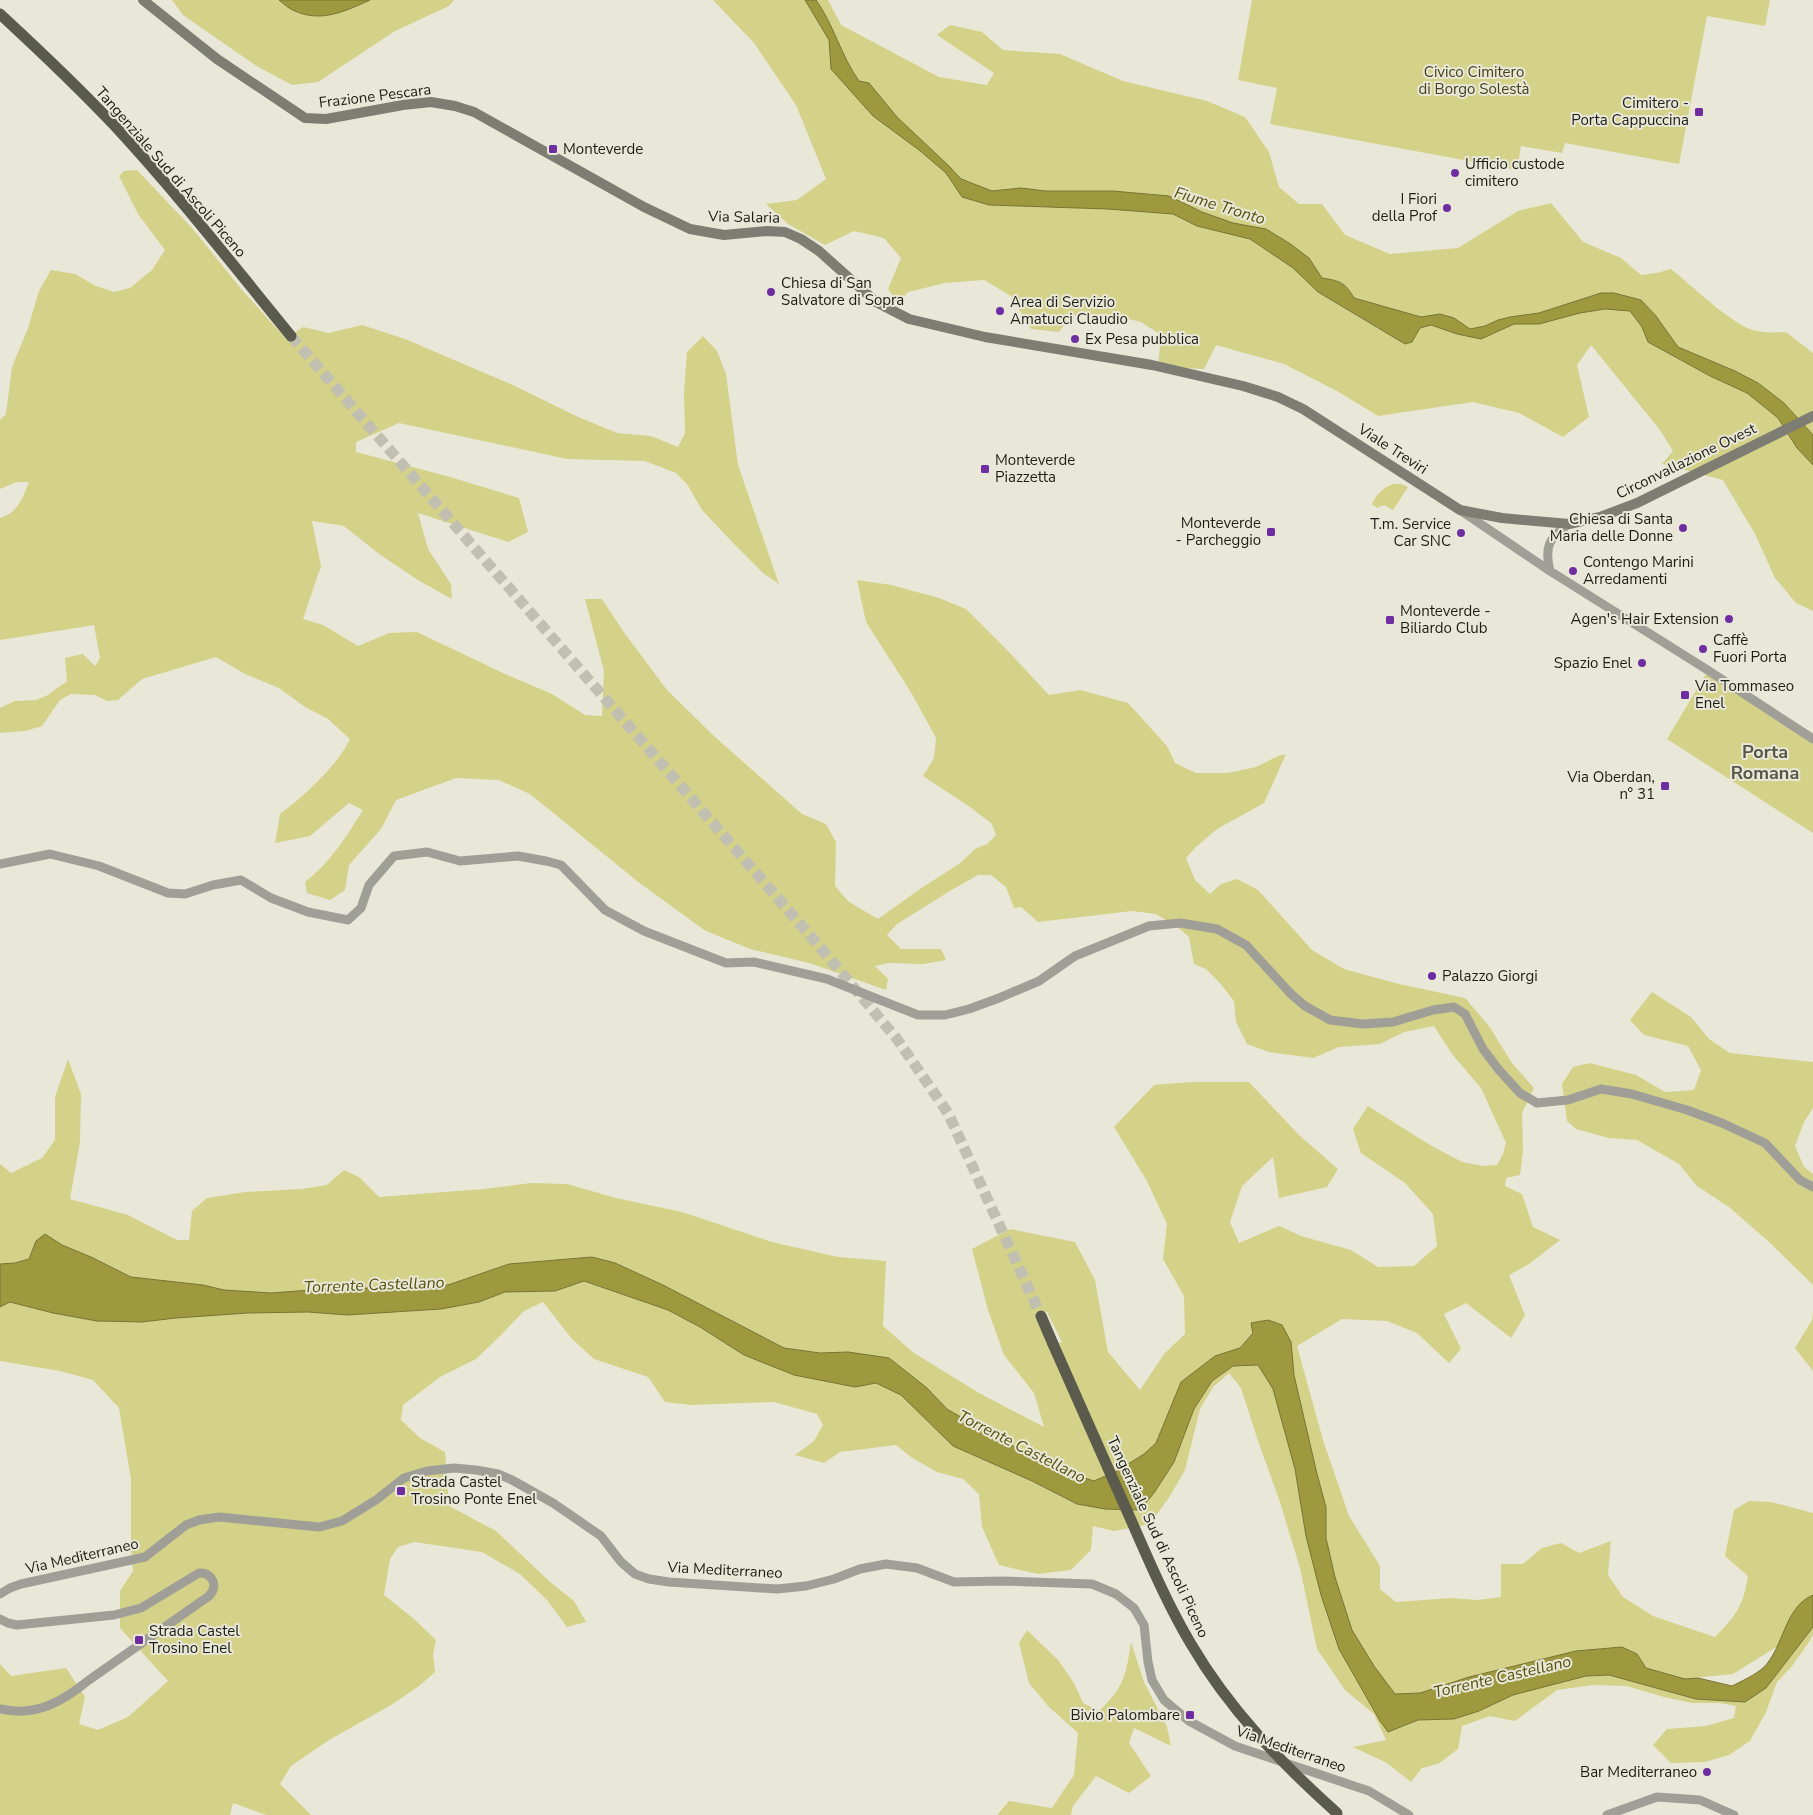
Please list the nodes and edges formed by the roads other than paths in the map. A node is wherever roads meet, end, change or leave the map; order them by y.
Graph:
1 (143, 0) edge
2 (0, 14) edge
3 (548, 152) joint
4 (902, 316) joint
5 (291, 336) tunnel mouth
6 (1813, 416) edge
7 (1460, 510) junction
8 (1569, 524) junction
9 (1550, 570) junction
10 (1813, 739) edge
11 (0, 864) edge
12 (1813, 1187) edge
13 (1041, 1316) tunnel mouth
14 (0, 1594) edge
15 (0, 1619) edge
16 (0, 1709) edge
17 (1339, 1814) edge
18 (1409, 1815) edge
19 (1607, 1815) edge
20 (1734, 1815) edge

1 - 3 main road, Frazione Pescara
2 - 5 highway, Tangenziale Sud di Ascoli Piceno
3 - 4 main road, Via Salaria
4 - 7 main road, Viale Treviri
6 - 8 main road, Circonvallazione Ovest
7 - 8 main road, Circonvallazione Ovest
7 - 9 street, Viale Treviri
8 - 9 street, Circonvallazione Ovest
9 - 10 street, Viale Treviri
11 - 12 street
13 - 17 highway, Tangenziale Sud di Ascoli Piceno, bridge
14 - 18 street, Via Mediterraneo
15 - 16 street
19 - 20 street

